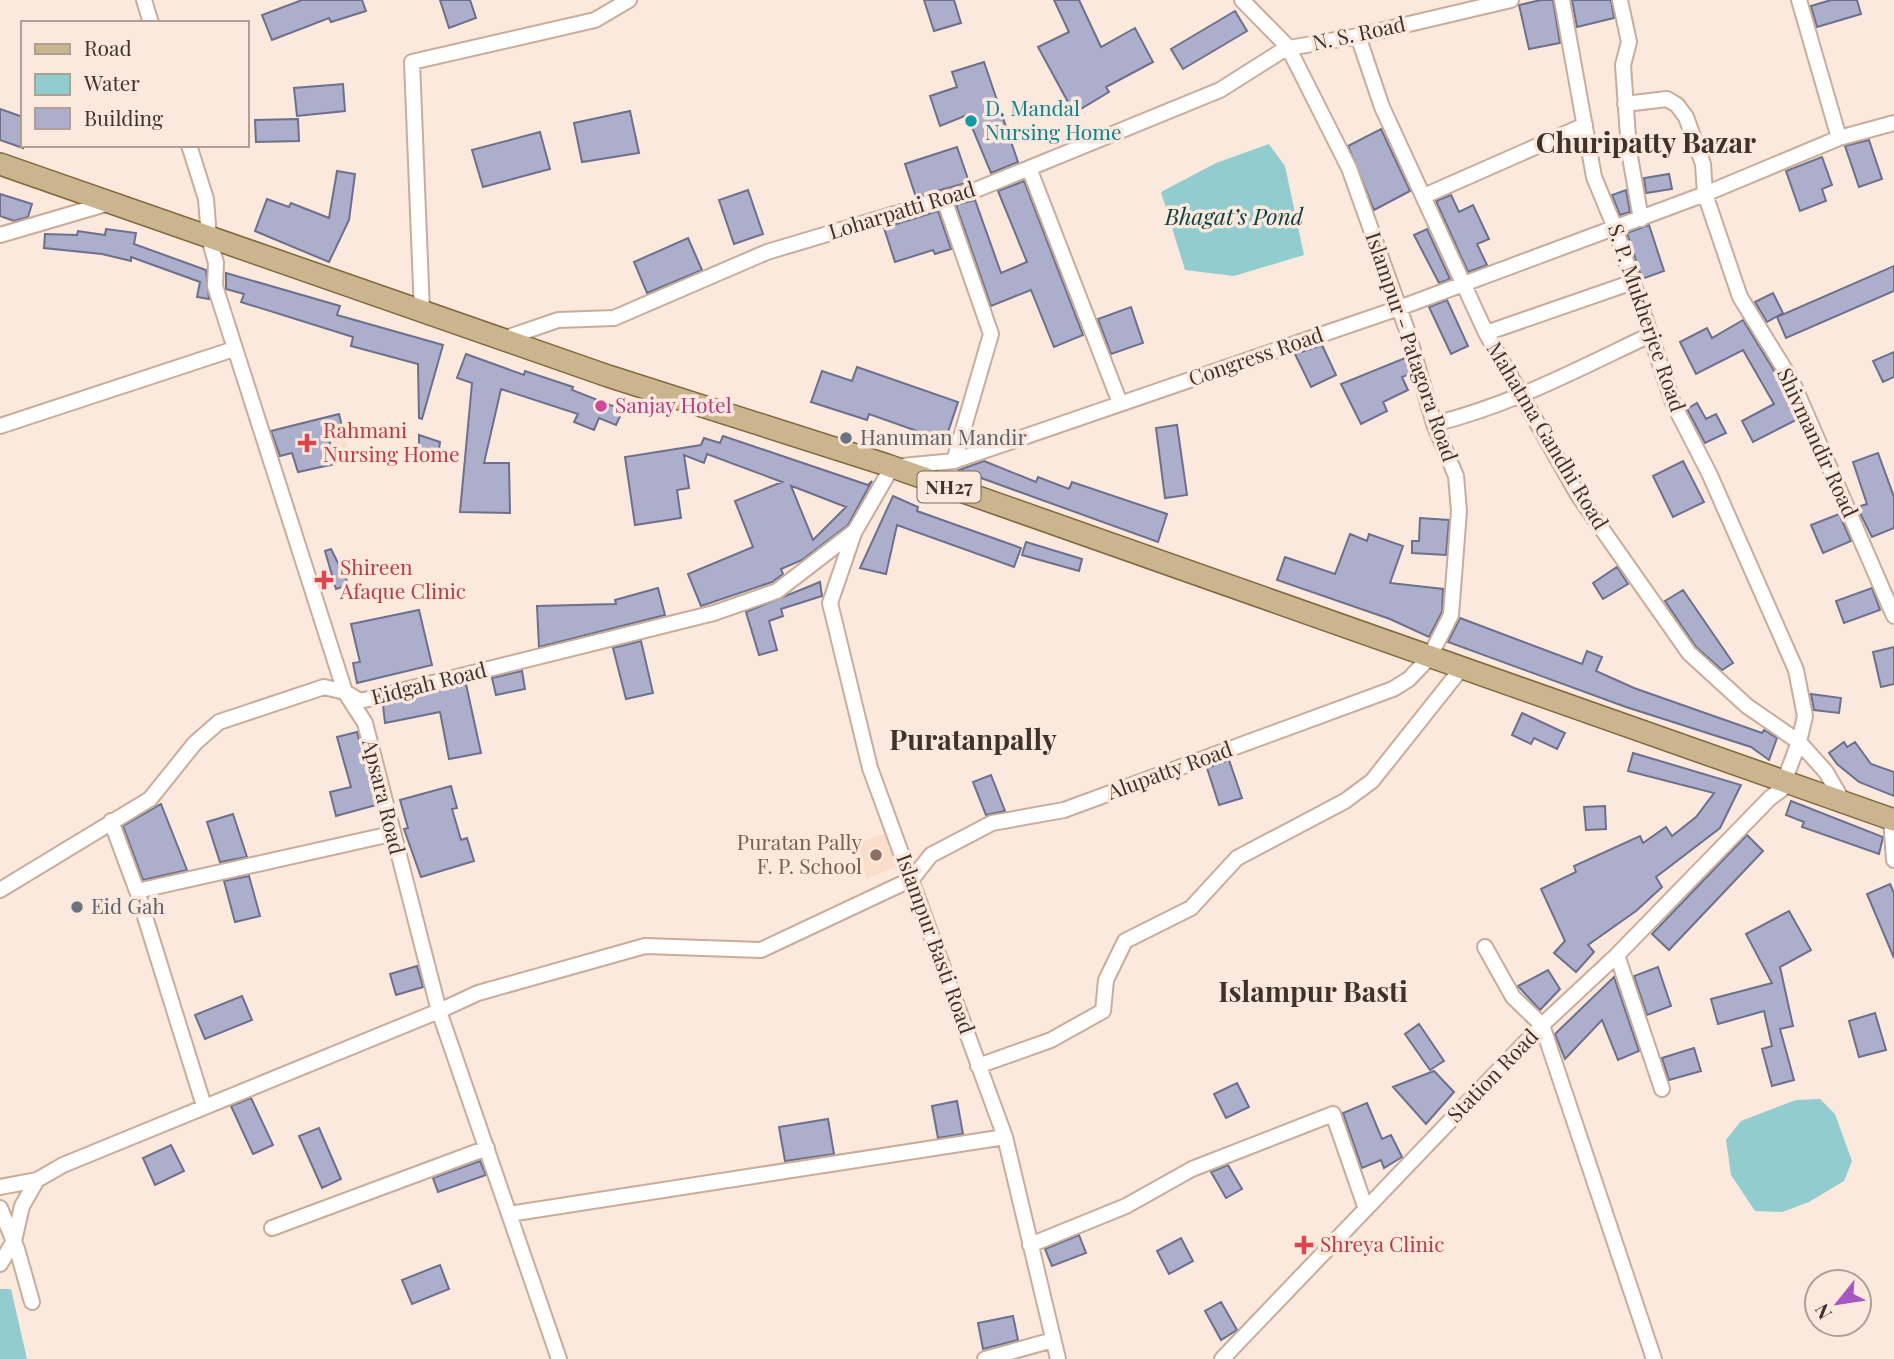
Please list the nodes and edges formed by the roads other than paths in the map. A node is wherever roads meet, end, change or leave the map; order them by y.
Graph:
1 (144, 0) edge
2 (629, 0) edge
3 (1241, 0) edge
4 (1511, 0) edge
5 (1562, 0) edge
6 (1620, 0) edge
7 (1799, 0) edge
8 (150, 21) edge
9 (1357, 36) junction
10 (1288, 47) junction
11 (1625, 104) junction
12 (1894, 123) edge
13 (1585, 125) junction
14 (1839, 138) junction
15 (190, 147) edge
16 (0, 164) edge
17 (1029, 168) junction
18 (1705, 194) junction
19 (1424, 196) junction
20 (944, 199) junction
21 (109, 203) junction
22 (1641, 219) junction
23 (1615, 228) junction
24 (0, 235) edge
25 (209, 238) junction
26 (1633, 282) junction
27 (1465, 283) junction
28 (1399, 308) junction
29 (422, 312) junction
30 (1486, 333) junction
31 (1650, 335) junction
32 (503, 339) junction
33 (234, 349) junction
34 (1522, 396) junction
35 (1120, 403) junction
36 (1434, 424) junction
37 (0, 426) edge
38 (954, 461) junction
39 (892, 467) junction
40 (855, 531) junction
41 (1894, 615) edge
42 (1429, 657) junction
43 (1461, 669) junction
44 (345, 692) junction
45 (1799, 742) junction
46 (1777, 790) junction
47 (1844, 803) junction
48 (1893, 820) edge
49 (111, 821) junction
50 (391, 834) junction
51 (1894, 860) edge
52 (912, 879) junction
53 (0, 890) edge
54 (137, 891) junction
55 (1485, 947) dead end
56 (1617, 954) junction
57 (439, 1012) junction
58 (1542, 1025) junction
59 (978, 1066) junction
60 (1662, 1089) dead end
61 (204, 1107) junction
62 (1005, 1138) junction
63 (487, 1149) junction
64 (37, 1180) junction
65 (0, 1187) edge
66 (0, 1208) edge
67 (1366, 1209) junction
68 (509, 1214) junction
69 (272, 1228) dead end
70 (14, 1241) junction
71 (1030, 1245) junction
72 (0, 1264) edge
73 (32, 1303) dead end
74 (1053, 1340) junction
75 (559, 1359) edge
76 (985, 1359) edge
77 (1058, 1359) edge
78 (1222, 1359) edge
79 (1654, 1359) edge

1 - 8 street
2 - 29 street
3 - 10 street, Islampur - Patagora Road
4 - 9 street, N. S. Road
5 - 13 street, S. P. Mukherjee Road
6 - 11 street
7 - 14 street
9 - 10 street, N. S. Road
9 - 19 street, Mahatma Gandhi Road
10 - 17 street, Loharpatti Road
10 - 28 street, Islampur - Patagora Road
11 - 18 street, Shivmandir Road
11 - 22 street
12 - 14 street, Congress Road
13 - 19 street
13 - 23 street, S. P. Mukherjee Road
14 - 18 street, Congress Road
15 - 25 street, Apsara Road
16 - 21 main road, NH27
17 - 20 street, Loharpatti Road
17 - 35 street
18 - 22 street, Congress Road
18 - 41 street, Shivmandir Road
19 - 27 street, Mahatma Gandhi Road
20 - 32 street, Loharpatti Road
20 - 38 street
21 - 24 street
21 - 25 main road, NH27
22 - 23 street, Congress Road
23 - 26 street, S. P. Mukherjee Road
23 - 27 street, Congress Road
25 - 29 main road, NH27
25 - 33 street, Apsara Road
26 - 30 street
26 - 31 street, S. P. Mukherjee Road
27 - 28 street, Congress Road
27 - 30 street, Mahatma Gandhi Road
28 - 35 street, Congress Road
28 - 36 street, Islampur - Patagora Road
29 - 32 main road, NH27
30 - 34 street, Mahatma Gandhi Road
31 - 34 street
31 - 45 street, S. P. Mukherjee Road
32 - 39 main road, NH27
33 - 37 street
33 - 44 street, Apsara Road
34 - 36 street
34 - 45 street, Mahatma Gandhi Road
35 - 38 street, Congress Road
36 - 42 street, Islampur - Patagora Road
38 - 39 street, Congress Road
39 - 40 street
39 - 42 main road, NH27
40 - 44 street, Eidgah Road
40 - 52 street, Islampur Basti Road
42 - 43 main road, NH27
42 - 52 street, Alupatty Road
43 - 46 main road, NH27
43 - 59 street
44 - 49 street, Eidgah Road
44 - 50 street, Apsara Road
45 - 46 street
45 - 47 street, Mahatma Gandhi Road
46 - 47 main road, NH27
46 - 56 street, Station Road
47 - 48 main road, NH27
48 - 51 street
49 - 53 street, Eidgah Road
49 - 54 street
50 - 54 street
50 - 57 street, Apsara Road
52 - 57 street
52 - 59 street, Islampur Basti Road
54 - 61 street
55 - 58 street
56 - 58 street, Station Road
56 - 60 street
57 - 61 street
57 - 63 street, Apsara Road
58 - 67 street, Station Road
58 - 79 street
59 - 62 street, Islampur Basti Road
61 - 64 street
62 - 68 street
62 - 71 street, Islampur Basti Road
63 - 68 street, Apsara Road
63 - 69 street
64 - 65 street
64 - 70 street
66 - 70 street
67 - 71 street
67 - 78 street, Station Road
68 - 75 street, Apsara Road
70 - 72 street
70 - 73 street
71 - 74 street, Islampur Basti Road
74 - 76 street
74 - 77 street, Islampur Basti Road

